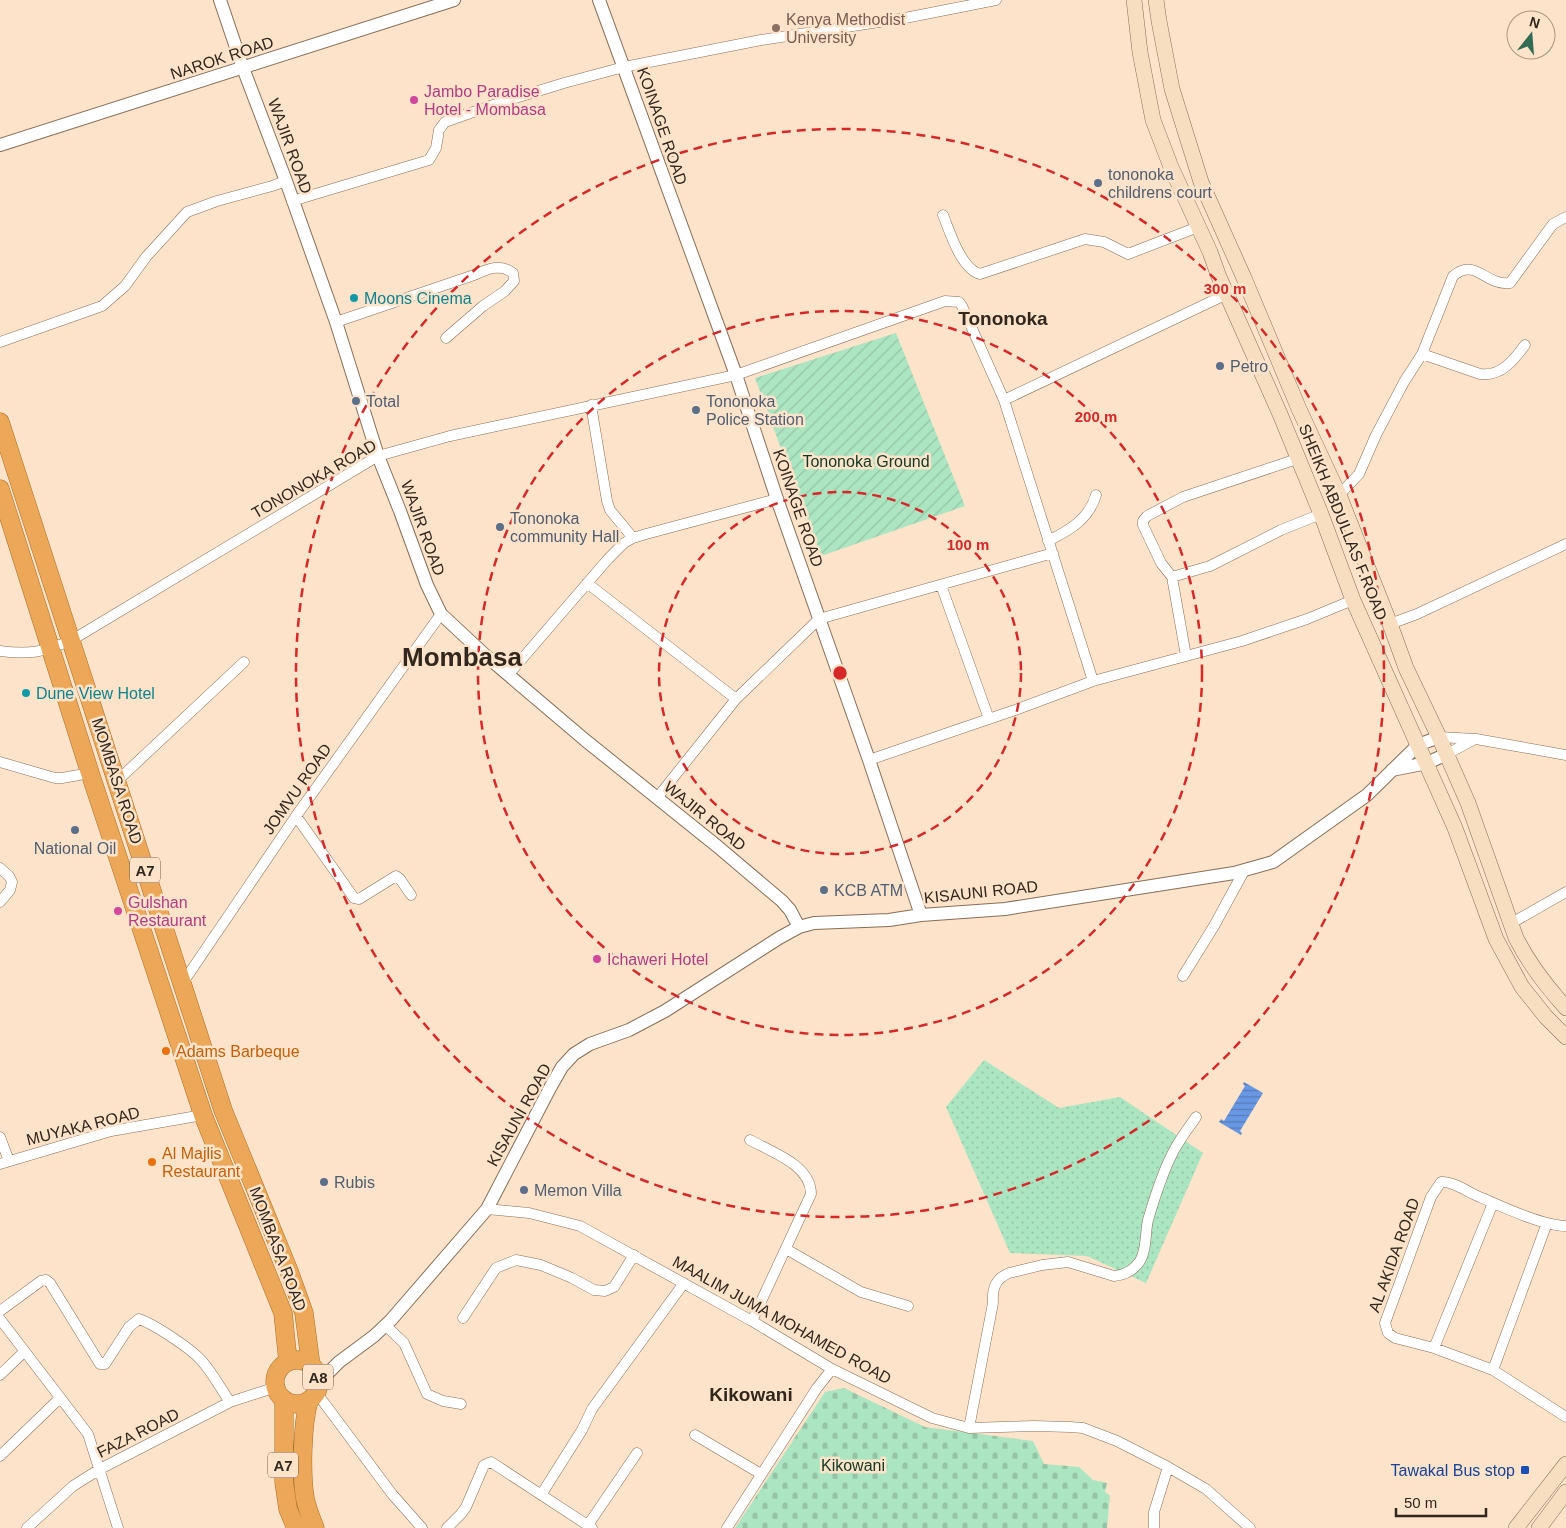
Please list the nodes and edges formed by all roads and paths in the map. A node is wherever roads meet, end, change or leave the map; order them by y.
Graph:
1 (220, 0) edge
2 (454, 0) edge
3 (599, 0) edge
4 (996, 0) edge
5 (1134, 0) edge
6 (1156, 0) edge
7 (624, 67) junction
8 (243, 68) junction
9 (0, 146) edge
10 (286, 181) junction
11 (292, 201) junction
12 (943, 215) dead end
13 (1566, 217) edge
14 (1198, 227) junction
15 (1227, 294) junction
16 (336, 322) junction
17 (446, 338) dead end
18 (0, 342) edge
19 (1525, 345) dead end
20 (1422, 354) junction
21 (736, 375) junction
22 (1004, 400) junction
23 (590, 405) junction
24 (0, 422) edge
25 (378, 456) junction
26 (1297, 459) junction
27 (0, 489) edge
28 (1096, 495) dead end
29 (1338, 495) junction
30 (777, 499) junction
31 (1321, 514) junction
32 (633, 538) junction
33 (1048, 541) junction
34 (1566, 544) edge
35 (1053, 552) junction
36 (1172, 578) junction
37 (587, 582) junction
38 (941, 584) junction
39 (1353, 600) junction
40 (441, 614) junction
41 (819, 619) junction
42 (1390, 624) junction
43 (72, 640) junction
44 (50, 649) junction
45 (0, 652) edge
46 (1186, 656) junction
47 (77, 660) junction
48 (244, 662) dead end
49 (56, 667) junction
50 (509, 674) junction
51 (1093, 681) junction
52 (736, 699) junction
53 (988, 720) junction
54 (1439, 737) junction
55 (1476, 739) junction
56 (1418, 745) junction
57 (1447, 754) junction
58 (1566, 755) edge
59 (869, 760) junction
60 (0, 762) edge
61 (1427, 763) junction
62 (1392, 770) junction
63 (90, 773) junction
64 (117, 781) junction
65 (657, 798) junction
66 (296, 816) junction
67 (0, 868) edge
68 (1244, 871) junction
69 (1566, 892) edge
70 (411, 895) dead end
71 (0, 902) edge
72 (921, 915) junction
73 (1510, 924) junction
74 (799, 927) junction
75 (1183, 976) dead end
76 (182, 984) junction
77 (1566, 1008) edge
78 (1566, 1037) edge
79 (203, 1116) junction
80 (1196, 1117) dead end
81 (0, 1136) edge
82 (750, 1140) dead end
83 (4, 1162) edge
84 (1493, 1203) junction
85 (487, 1209) junction
86 (1546, 1223) junction
87 (1566, 1226) edge
88 (786, 1249) junction
89 (634, 1255) junction
90 (684, 1283) junction
91 (908, 1306) dead end
92 (0, 1311) edge
93 (463, 1318) dead end
94 (752, 1321) junction
95 (1, 1322) edge
96 (385, 1325) junction
97 (1434, 1348) junction
98 (24, 1352) junction
99 (288, 1362) junction
100 (312, 1366) junction
101 (832, 1369) junction
102 (1493, 1370) junction
103 (0, 1375) edge
104 (315, 1392) junction
105 (280, 1394) junction
106 (60, 1398) junction
107 (230, 1402) junction
108 (461, 1404) dead end
109 (1566, 1417) edge
110 (969, 1428) junction
111 (695, 1436) dead end
112 (637, 1453) dead end
113 (0, 1456) edge
114 (1566, 1464) edge
115 (1168, 1467) junction
116 (100, 1469) junction
117 (761, 1474) junction
118 (1566, 1492) edge
119 (541, 1495) junction
120 (590, 1527) edge
121 (27, 1528) edge
122 (118, 1528) edge
123 (296, 1528) edge
124 (315, 1528) edge
125 (422, 1528) edge
126 (447, 1528) edge
127 (727, 1528) edge
128 (1154, 1528) edge
129 (1250, 1528) edge
130 (1516, 1528) edge
131 (1539, 1528) edge

1 - 8 street, WAJIR ROAD
2 - 8 street, NAROK ROAD
3 - 7 street, KOINAGE ROAD
4 - 7 street
5 - 14 main road, SHEIKH ABDULLAS F.ROAD
6 - 29 main road, SHEIKH ABDULLAS F.ROAD
7 - 11 street
7 - 21 street, KOINAGE ROAD
8 - 9 street, NAROK ROAD
8 - 10 street, WAJIR ROAD
10 - 11 street, WAJIR ROAD
10 - 18 street
11 - 16 street, WAJIR ROAD
12 - 14 street
13 - 20 street
14 - 15 main road, SHEIKH ABDULLAS F.ROAD
15 - 22 street
15 - 26 main road, SHEIKH ABDULLAS F.ROAD
16 - 17 street
16 - 25 street, WAJIR ROAD
19 - 20 street
20 - 29 street
21 - 22 street, TONONOKA ROAD
21 - 23 street, TONONOKA ROAD
21 - 30 street, KOINAGE ROAD
22 - 33 street
23 - 25 street, TONONOKA ROAD
23 - 32 street
24 - 43 highway, MOMBASA ROAD / A7
25 - 40 street, WAJIR ROAD
25 - 43 street, TONONOKA ROAD
26 - 31 main road, SHEIKH ABDULLAS F.ROAD
26 - 36 street
27 - 44 highway, MOMBASA ROAD / A7
28 - 33 street
29 - 42 main road, SHEIKH ABDULLAS F.ROAD
30 - 32 street
30 - 41 street, KOINAGE ROAD
31 - 36 street
31 - 39 main road, SHEIKH ABDULLAS F.ROAD
32 - 37 street
33 - 35 street
34 - 42 street
35 - 38 street
35 - 51 street
36 - 46 street
37 - 50 street
37 - 52 street
38 - 41 street
38 - 53 street
39 - 46 street
39 - 56 main road, SHEIKH ABDULLAS F.ROAD
40 - 50 street, WAJIR ROAD
40 - 66 street, JOMVU ROAD
41 - 52 street
41 - 59 street, KOINAGE ROAD
42 - 54 main road, SHEIKH ABDULLAS F.ROAD
43 - 44 street, TONONOKA ROAD
43 - 47 highway, MOMBASA ROAD / A7
44 - 45 street, TONONOKA ROAD
44 - 49 highway, MOMBASA ROAD / A7
46 - 51 street
47 - 49 highway
47 - 64 highway, MOMBASA ROAD / A7
48 - 64 street
49 - 63 highway, MOMBASA ROAD / A7
50 - 65 street, WAJIR ROAD
51 - 53 street
52 - 65 street
53 - 59 street
54 - 55 street
54 - 56 street, KISAUNI ROAD
54 - 57 main road, SHEIKH ABDULLAS F.ROAD
55 - 57 street
55 - 58 street
56 - 61 main road, SHEIKH ABDULLAS F.ROAD
56 - 62 street, KISAUNI ROAD
57 - 61 street
57 - 73 main road, SHEIKH ABDULLAS F.ROAD
59 - 72 street, KOINAGE ROAD
60 - 63 street
61 - 62 street
61 - 78 main road, SHEIKH ABDULLAS F.ROAD
62 - 68 street, KISAUNI ROAD
63 - 79 highway, MOMBASA ROAD / A7
64 - 76 highway, MOMBASA ROAD / A7
65 - 74 street, WAJIR ROAD
66 - 70 street
66 - 76 street, JOMVU ROAD
67 - 71 street
68 - 72 street, KISAUNI ROAD
68 - 75 street
69 - 73 street
72 - 74 street, KISAUNI ROAD
73 - 77 main road, SHEIKH ABDULLAS F.ROAD
74 - 85 street, KISAUNI ROAD
76 - 100 highway, MOMBASA ROAD / A7
79 - 83 street, MUYAKA ROAD
79 - 99 highway, MOMBASA ROAD / A7
80 - 110 street
81 - 83 street
82 - 88 street
84 - 86 street
84 - 97 street
84 - 97 street, AL AKIDA ROAD
85 - 89 street, MAALIM JUMA MOHAMED ROAD
85 - 96 street, KISAUNI ROAD
86 - 87 street
86 - 102 street
88 - 91 street
88 - 94 street
89 - 90 street, MAALIM JUMA MOHAMED ROAD
89 - 93 street
90 - 94 street, MAALIM JUMA MOHAMED ROAD
90 - 119 street
92 - 107 street
94 - 101 street, MAALIM JUMA MOHAMED ROAD
95 - 98 street
96 - 104 street, KISAUNI ROAD
96 - 108 street
97 - 102 street, AL AKIDA ROAD
98 - 103 street
98 - 106 street
99 - 100 highway, A8
99 - 105 highway, A8
100 - 104 highway, A8
101 - 110 street, MAALIM JUMA MOHAMED ROAD
101 - 117 street
102 - 109 street, AL AKIDA ROAD
104 - 105 highway, A8
104 - 124 highway, A7
104 - 125 street
105 - 107 street, FAZA ROAD
105 - 123 highway, A7
106 - 113 street
106 - 116 street
107 - 116 street, FAZA ROAD
110 - 115 street, MAALIM JUMA MOHAMED ROAD
111 - 117 street
112 - 120 street
114 - 130 main road
115 - 128 street
115 - 129 street, MAALIM JUMA MOHAMED ROAD
116 - 121 street, FAZA ROAD
116 - 122 street
117 - 127 street
118 - 131 main road
119 - 120 street
119 - 126 street

